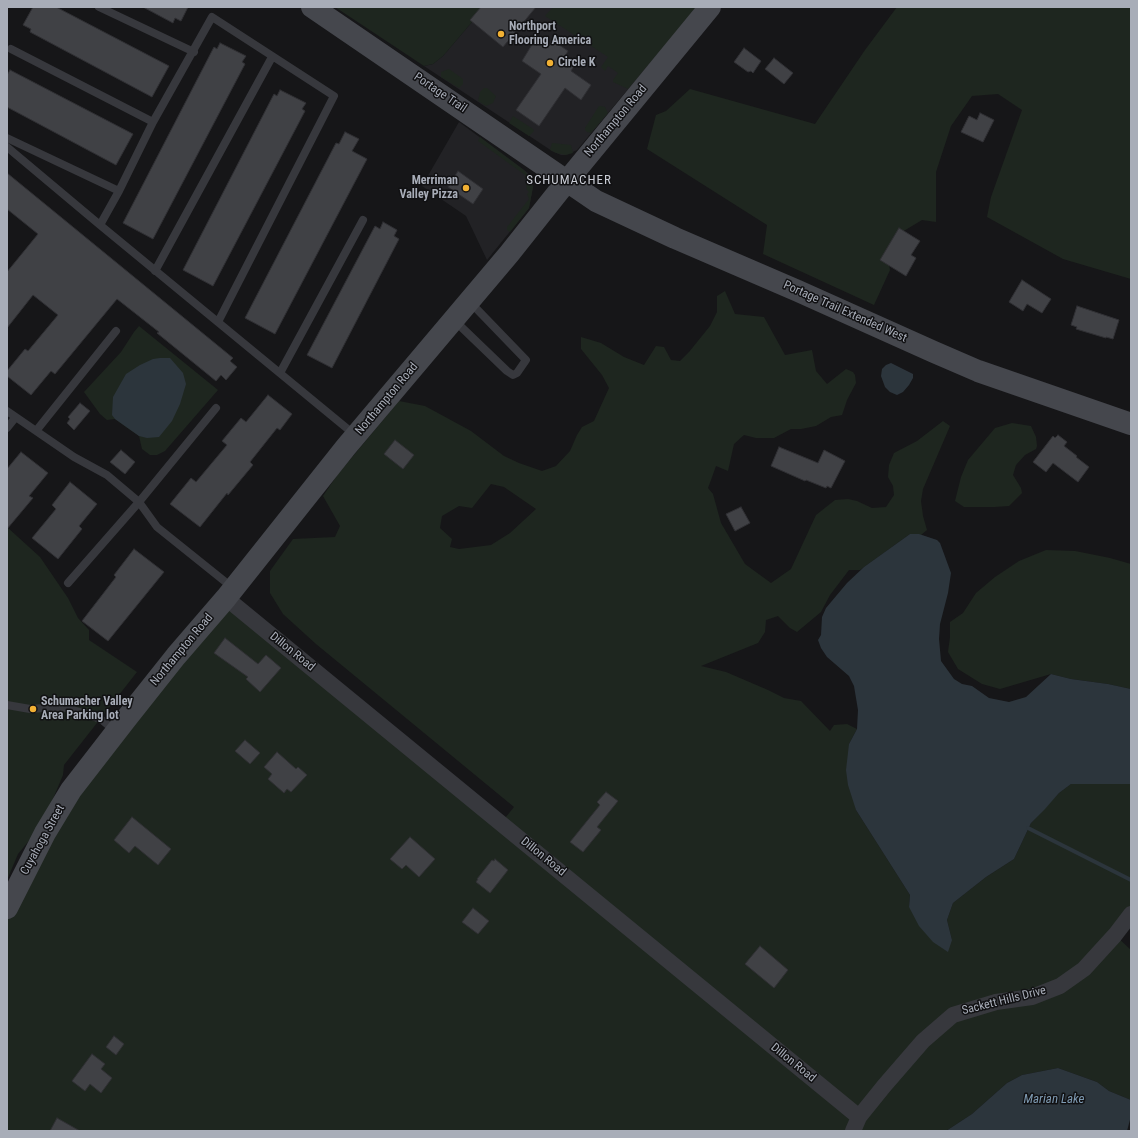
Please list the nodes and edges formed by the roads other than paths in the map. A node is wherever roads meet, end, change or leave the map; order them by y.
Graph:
1 (99, 7) edge
2 (312, 7) edge
3 (710, 7) edge
4 (11, 49) dead end
5 (194, 52) junction
6 (272, 57) junction
7 (153, 122) junction
8 (7, 138) edge
9 (7, 147) edge
10 (567, 181) junction
11 (119, 191) junction
12 (363, 220) dead end
13 (100, 225) junction
14 (156, 271) junction
15 (469, 301) junction
16 (453, 320) junction
17 (218, 322) junction
18 (116, 331) dead end
19 (280, 373) junction
20 (216, 408) dead end
21 (7, 411) edge
22 (15, 418) junction
23 (1131, 424) edge
24 (7, 428) edge
25 (36, 431) junction
26 (356, 435) junction
27 (139, 502) junction
28 (68, 582) dead end
29 (230, 593) junction
30 (7, 705) edge
31 (116, 732) junction
32 (68, 794) joint
33 (7, 908) edge
34 (1131, 914) edge
35 (856, 1124) edge

1 - 5 lane
2 - 10 street, Portage Trail
3 - 10 street, Northampton Road
4 - 7 lane
5 - 6 lane
5 - 7 lane
6 - 14 lane
6 - 17 lane
7 - 11 lane
8 - 11 lane
9 - 13 lane
10 - 15 street, Northampton Road
10 - 23 street, Portage Trail Extended West
11 - 13 lane
12 - 19 lane
13 - 14 lane
14 - 17 lane
15 - 16 street, Northampton Road
15 - 16 lane
16 - 26 street, Northampton Road
17 - 19 lane
18 - 25 lane
19 - 26 lane
20 - 27 lane
21 - 22 lane
22 - 24 lane
22 - 25 lane
25 - 27 lane
26 - 29 street, Northampton Road
27 - 28 lane
27 - 29 lane
29 - 31 street, Northampton Road
29 - 35 street, Dillon Road
30 - 31 lane
31 - 32 street, Northampton Road
32 - 33 street, Cuyahoga Street
34 - 35 street, Sackett Hills Drive

